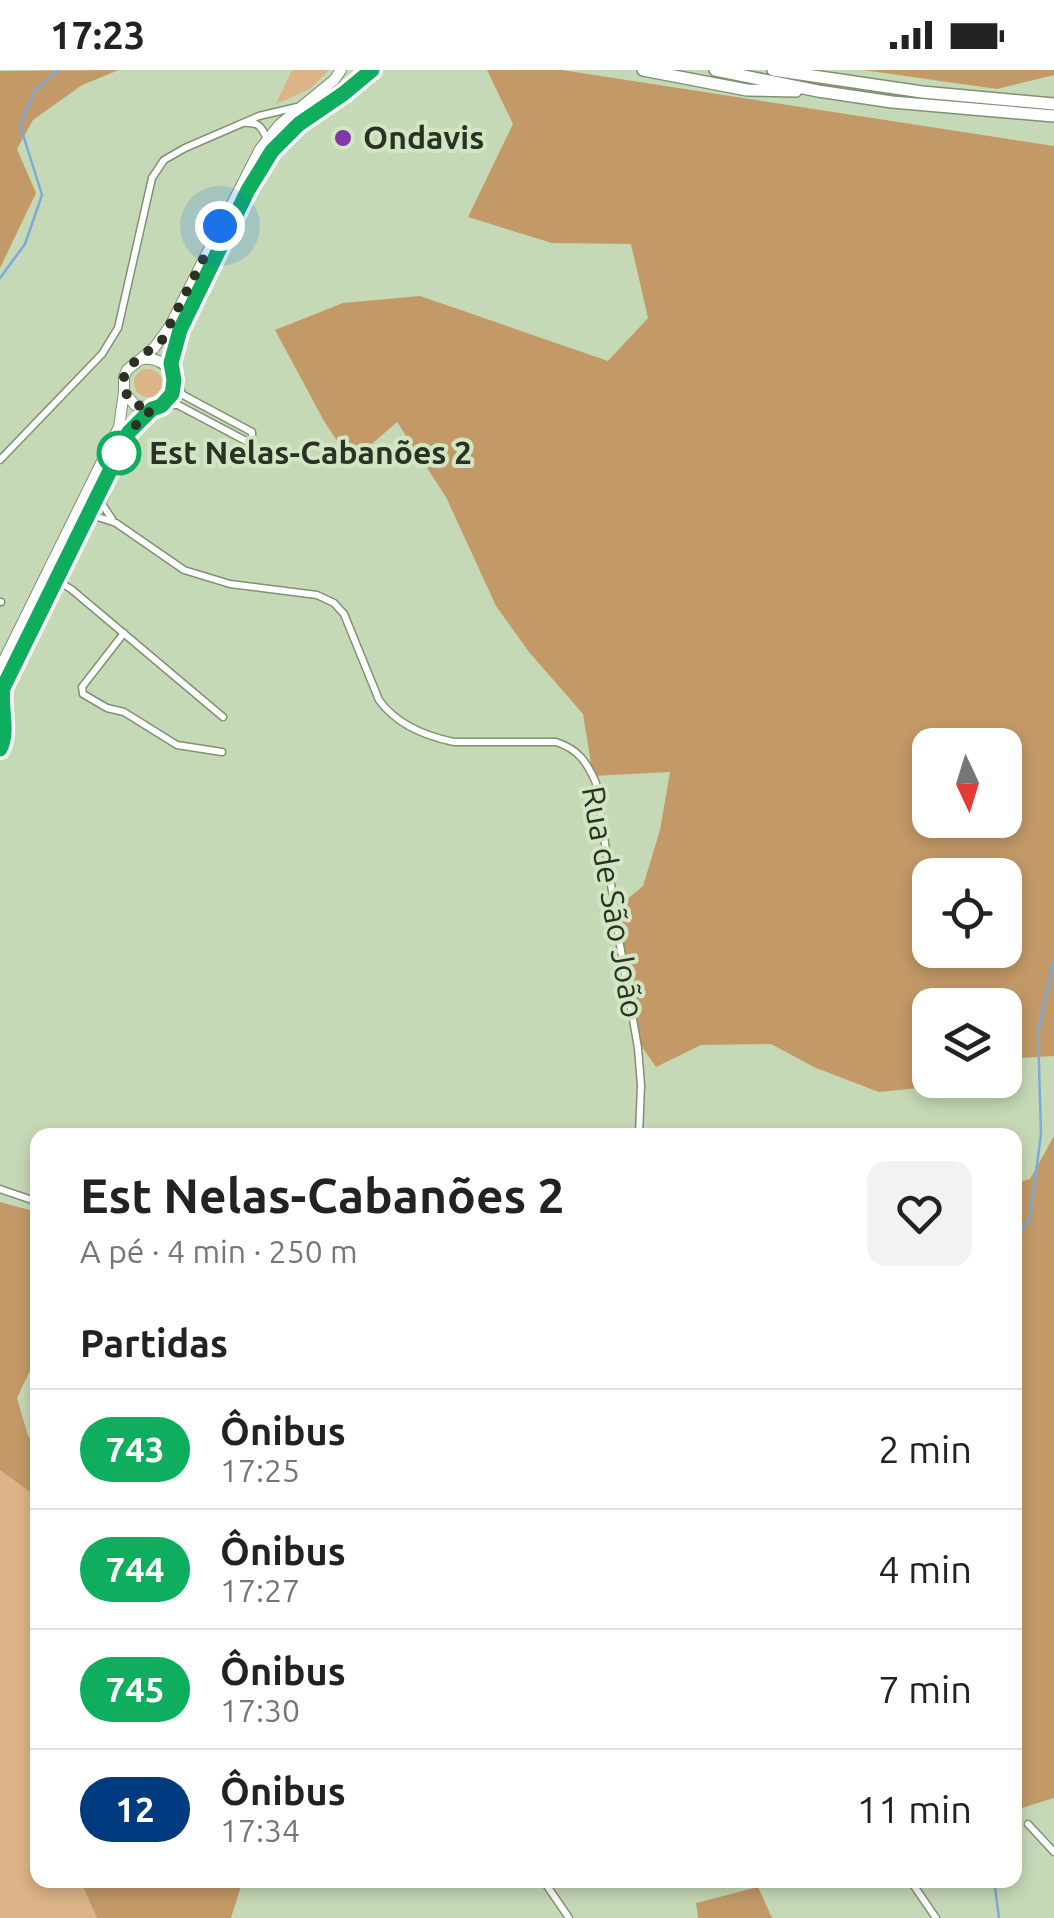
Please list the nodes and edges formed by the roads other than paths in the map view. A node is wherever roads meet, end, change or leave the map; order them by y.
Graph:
1 (341, 70) edge
2 (372, 70) edge
3 (643, 70) edge
4 (716, 70) edge
5 (773, 70) edge
6 (809, 70) edge
7 (830, 79) junction
8 (818, 91) junction
9 (1054, 104) edge
10 (298, 107) junction
11 (1054, 116) edge
12 (241, 124) junction
13 (267, 139) junction
14 (138, 360) junction
15 (172, 376) junction
16 (124, 392) junction
17 (156, 407) junction
18 (0, 460) edge
19 (107, 477) junction
20 (85, 521) junction
21 (116, 523) junction
22 (56, 580) junction
23 (124, 633) junction
24 (0, 668) edge
25 (223, 717) dead end
26 (1, 723) edge
27 (0, 749) edge
28 (222, 752) dead end
29 (640, 1128) edge
30 (0, 1189) edge
31 (30, 1199) edge
32 (1028, 1824) dead end
33 (1054, 1852) edge
34 (548, 1888) edge
35 (915, 1888) edge
36 (569, 1918) edge
37 (936, 1918) edge

1 - 10 main road
2 - 15 main road
3 - 8 highway
4 - 8 highway
5 - 7 highway
6 - 7 highway
7 - 9 highway
8 - 11 highway
10 - 12 street
10 - 13 main road
12 - 13 street
12 - 18 street
13 - 14 main road
14 - 15 main road
14 - 16 main road
15 - 17 main road
15 - 17 street
16 - 17 main road
16 - 24 main road
17 - 19 main road
19 - 20 main road
19 - 21 street
20 - 21 street
20 - 22 main road
21 - 29 street, Rua de São João
22 - 23 street
22 - 26 main road
23 - 25 street
23 - 28 street
26 - 27 main road
30 - 31 street
32 - 33 street
34 - 36 street
35 - 37 street

